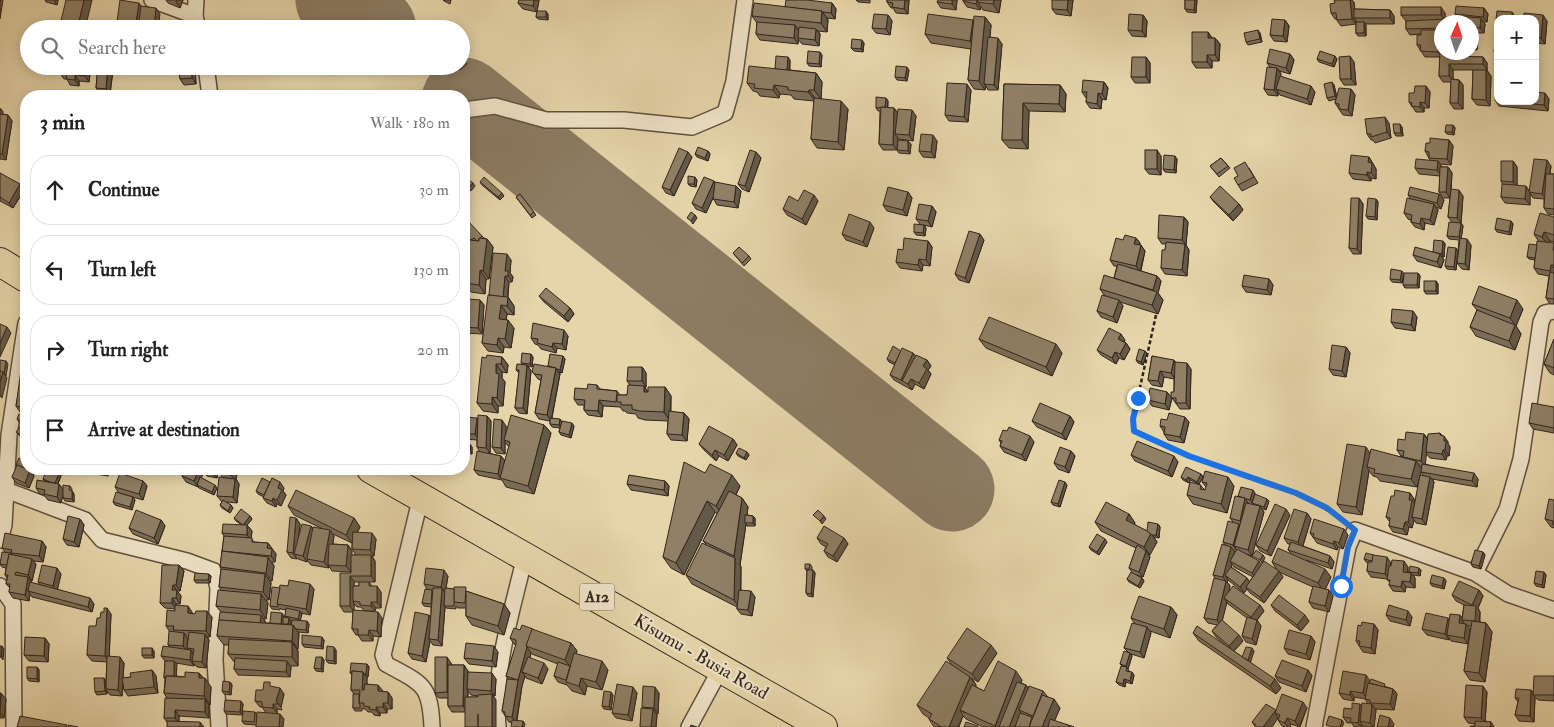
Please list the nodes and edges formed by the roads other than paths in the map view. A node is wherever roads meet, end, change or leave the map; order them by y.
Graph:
1 (152, 0) edge
2 (196, 0) edge
3 (745, 0) edge
4 (192, 20) edge
5 (196, 20) edge
6 (207, 75) edge
7 (209, 90) edge
8 (470, 109) edge
9 (0, 262) edge
10 (20, 274) edge
11 (1554, 310) edge
12 (20, 359) edge
13 (382, 475) edge
14 (6, 490) junction
15 (421, 496) junction
16 (0, 540) edge
17 (525, 556) junction
18 (1475, 573) junction
19 (0, 586) edge
20 (1554, 610) edge
21 (721, 668) junction
22 (14, 727) edge
23 (218, 727) edge
24 (432, 727) edge
25 (498, 727) edge
26 (689, 727) edge
27 (823, 727) edge
28 (1314, 727) edge

1 - 4 street
2 - 5 street
3 - 8 street
6 - 7 street
9 - 10 highway
11 - 18 street
12 - 14 street
13 - 15 highway, Kisumu - Busia Road / A12
14 - 16 street
14 - 23 street
15 - 17 highway, Kisumu - Busia Road / A12
15 - 24 street
17 - 21 highway, Kisumu - Busia Road / A12
17 - 25 street
18 - 20 street
18 - 28 street
19 - 22 street
21 - 26 street
21 - 27 highway, Kisumu - Busia Road / A12

